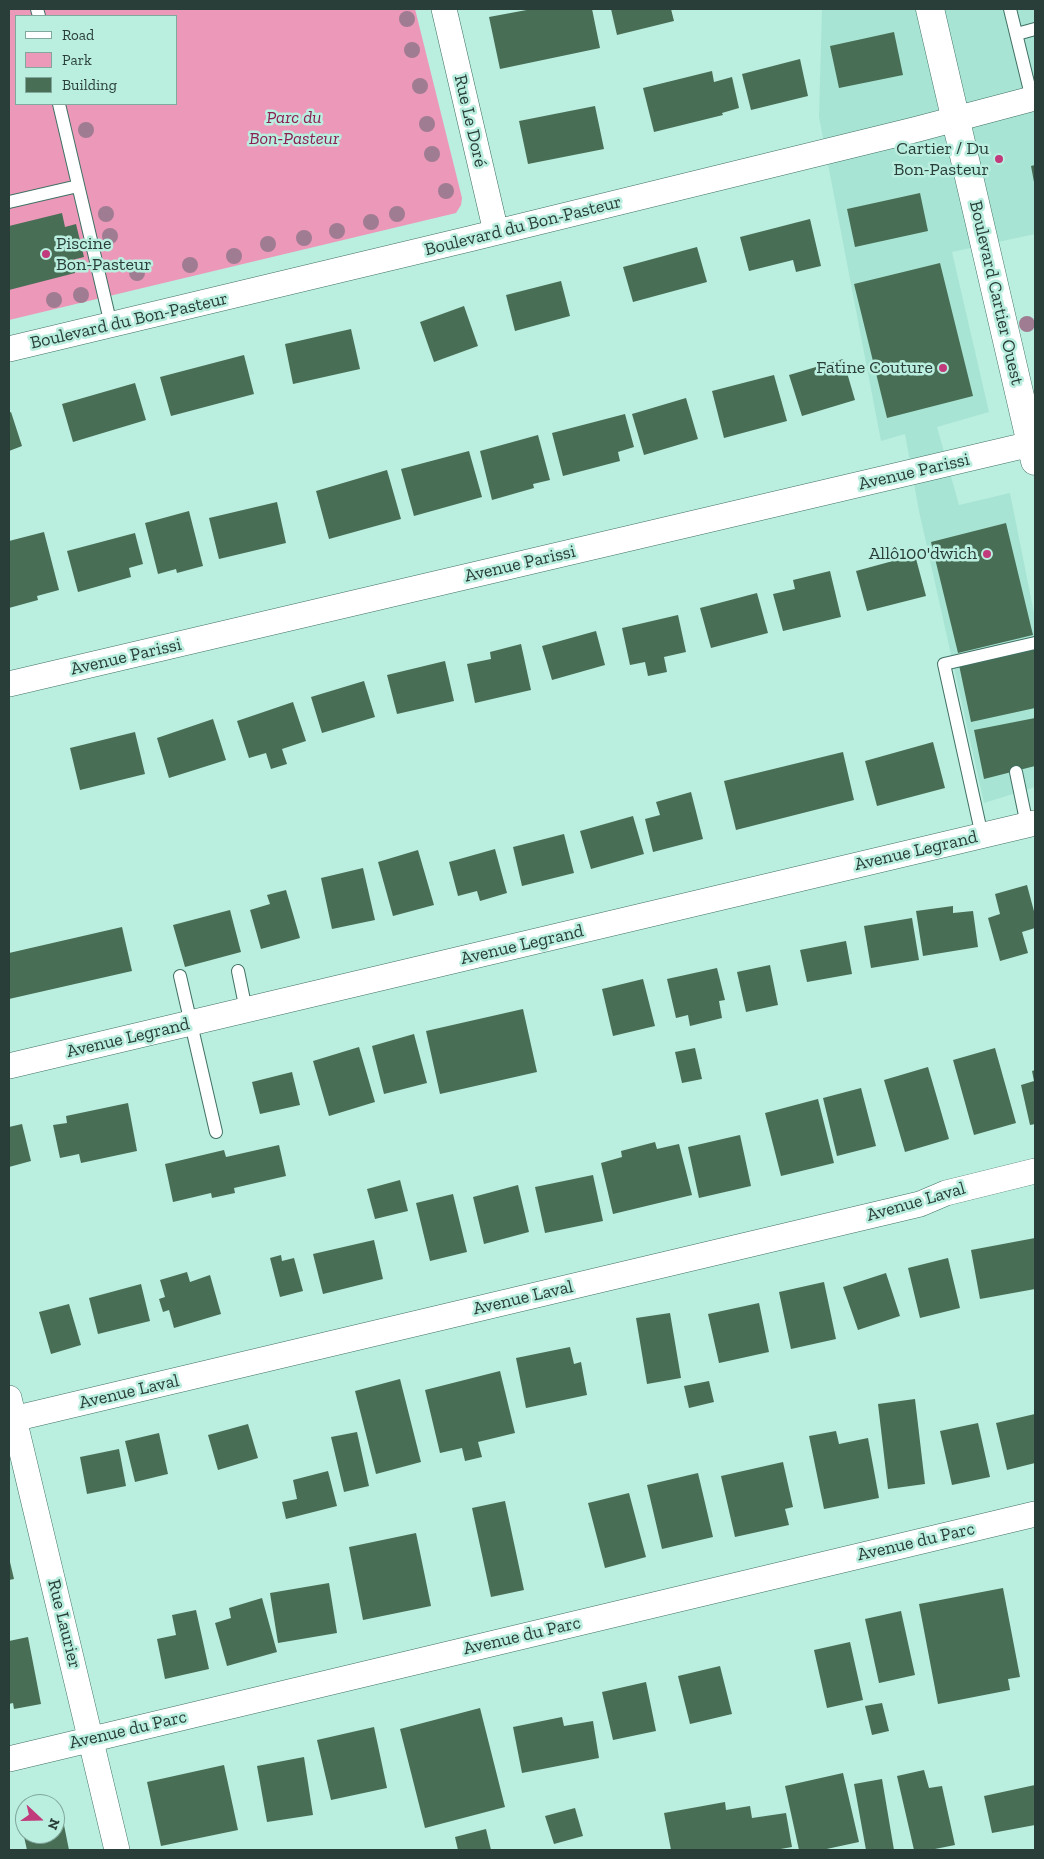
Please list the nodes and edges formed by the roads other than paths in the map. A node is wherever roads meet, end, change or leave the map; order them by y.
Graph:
1 (444, 9) edge
2 (930, 9) edge
3 (1010, 9) edge
4 (1035, 29) edge
5 (1017, 34) junction
6 (1034, 99) edge
7 (59, 105) edge
8 (955, 118) junction
9 (78, 186) junction
10 (9, 202) edge
11 (496, 232) junction
12 (111, 325) junction
13 (9, 350) edge
14 (1030, 416) edge
15 (1033, 452) edge
16 (1035, 643) edge
17 (9, 684) edge
18 (1016, 772) dead end
19 (1031, 824) edge
20 (982, 836) junction
21 (238, 971) dead end
22 (180, 976) dead end
23 (246, 1010) junction
24 (191, 1023) junction
25 (9, 1066) edge
26 (216, 1132) dead end
27 (1035, 1171) edge
28 (10, 1412) edge
29 (1035, 1514) edge
30 (92, 1739) junction
31 (9, 1759) edge
32 (117, 1850) edge

1 - 11 street, Rue Le Doré
2 - 8 street, Boulevard Cartier Ouest
3 - 5 lane
4 - 5 lane
5 - 6 lane
6 - 8 street, Boulevard du Bon-Pasteur
7 - 9 lane
8 - 11 street, Boulevard du Bon-Pasteur
8 - 14 street, Boulevard Cartier Ouest
9 - 10 lane
9 - 12 lane
11 - 12 street, Boulevard du Bon-Pasteur
12 - 13 street, Boulevard du Bon-Pasteur
14 - 15 street, Boulevard Cartier Ouest
15 - 17 street, Avenue Parissi
16 - 20 lane
18 - 19 lane
19 - 20 street, Avenue Legrand
20 - 23 street, Avenue Legrand
21 - 23 lane
22 - 24 lane
23 - 24 street, Avenue Legrand
24 - 25 street, Avenue Legrand
24 - 26 lane
27 - 28 street, Avenue Laval
28 - 30 street, Rue Laurier
29 - 30 street, Avenue du Parc
30 - 31 street, Avenue du Parc
30 - 32 street, Rue Laurier

